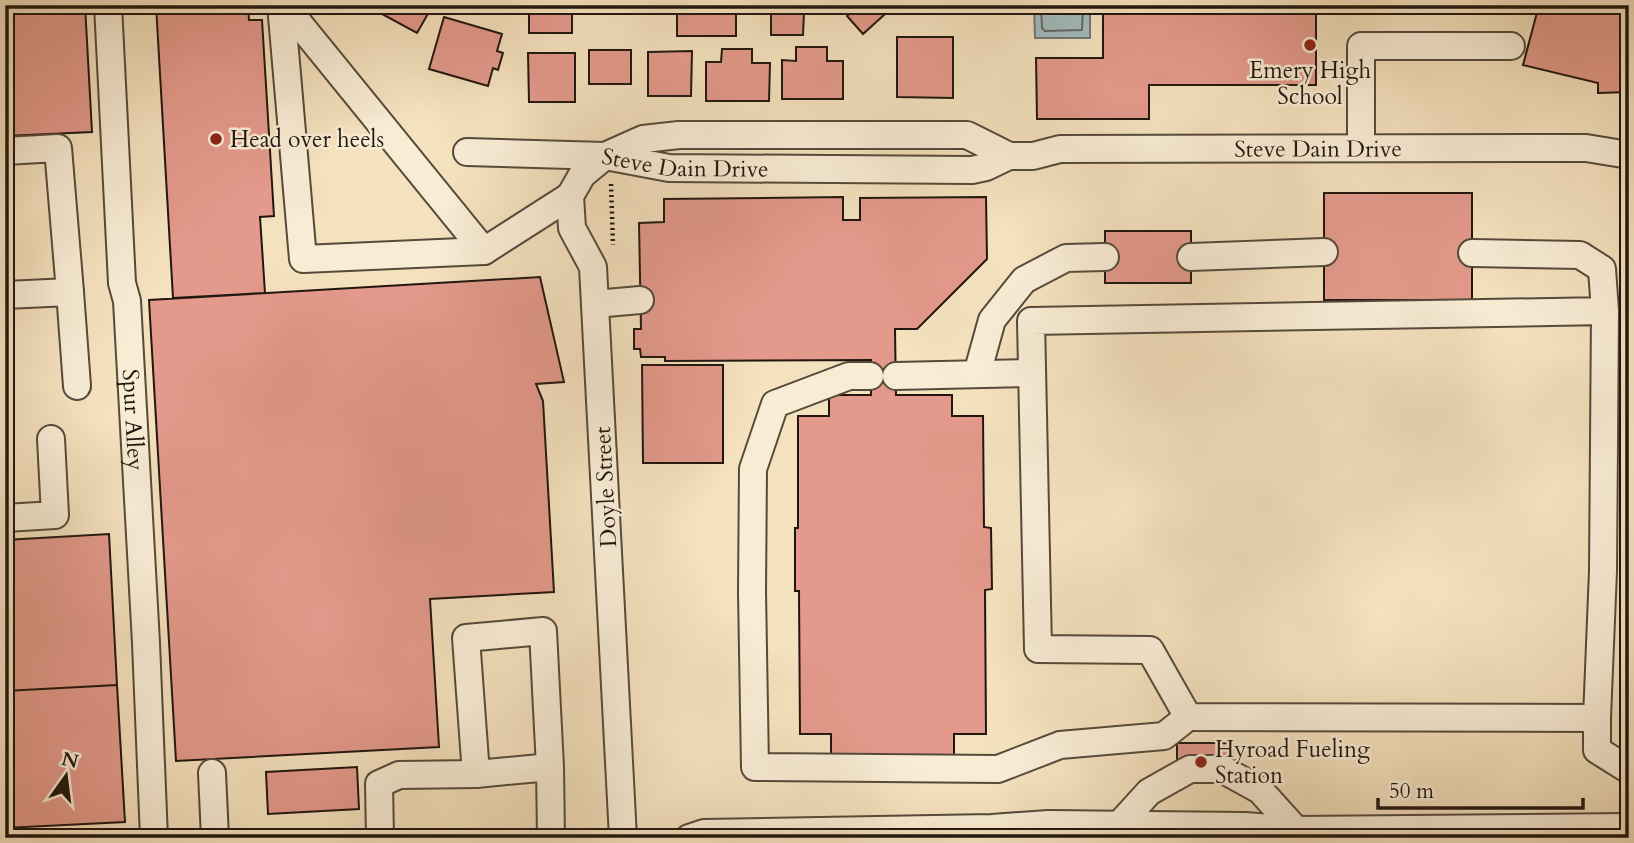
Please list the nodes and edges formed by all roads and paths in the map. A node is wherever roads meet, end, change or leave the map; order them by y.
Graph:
1 (108, 5) edge
2 (283, 5) edge
3 (1511, 46) dead end
4 (1361, 148) junction
5 (5, 151) edge
6 (467, 152) dead end
7 (1629, 155) edge
8 (605, 156) junction
9 (570, 196) junction
10 (484, 251) junction
11 (1324, 252) dead end
12 (1472, 253) dead end
13 (1105, 257) dead end
14 (1191, 257) dead end
15 (70, 292) junction
16 (5, 295) edge
17 (640, 300) dead end
18 (595, 304) junction
19 (1605, 311) junction
20 (1031, 373) junction
21 (977, 374) junction
22 (77, 386) dead end
23 (51, 439) dead end
24 (5, 518) edge
25 (1188, 717) junction
26 (1597, 718) junction
27 (550, 767) junction
28 (1629, 770) edge
29 (212, 773) dead end
30 (476, 774) junction
31 (1119, 825) junction
32 (1629, 827) edge
33 (1296, 830) junction
34 (1596, 832) edge
35 (992, 833) edge
36 (153, 838) edge
37 (215, 838) edge
38 (380, 838) edge
39 (551, 838) edge
40 (623, 838) edge
41 (689, 838) edge

1 - 36 street, Spur Alley
2 - 10 street
2 - 10 street
3 - 4 street
4 - 7 street, Steve Dain Drive
4 - 8 street, Steve Dain Drive
5 - 15 street
6 - 8 street, Steve Dain Drive
8 - 9 street
9 - 10 street
9 - 18 street, Doyle Street
11 - 14 street
12 - 19 street
13 - 21 street
15 - 16 street
15 - 22 street
17 - 18 street
18 - 40 street, Doyle Street
19 - 20 street
19 - 26 street
20 - 21 street
20 - 25 street
21 - 25 street
23 - 24 street
25 - 26 street
26 - 28 street
27 - 30 street
27 - 30 street
27 - 39 street
29 - 37 street
30 - 38 street
31 - 33 street
31 - 33 street
31 - 35 street
32 - 34 street
33 - 34 street
35 - 41 street

